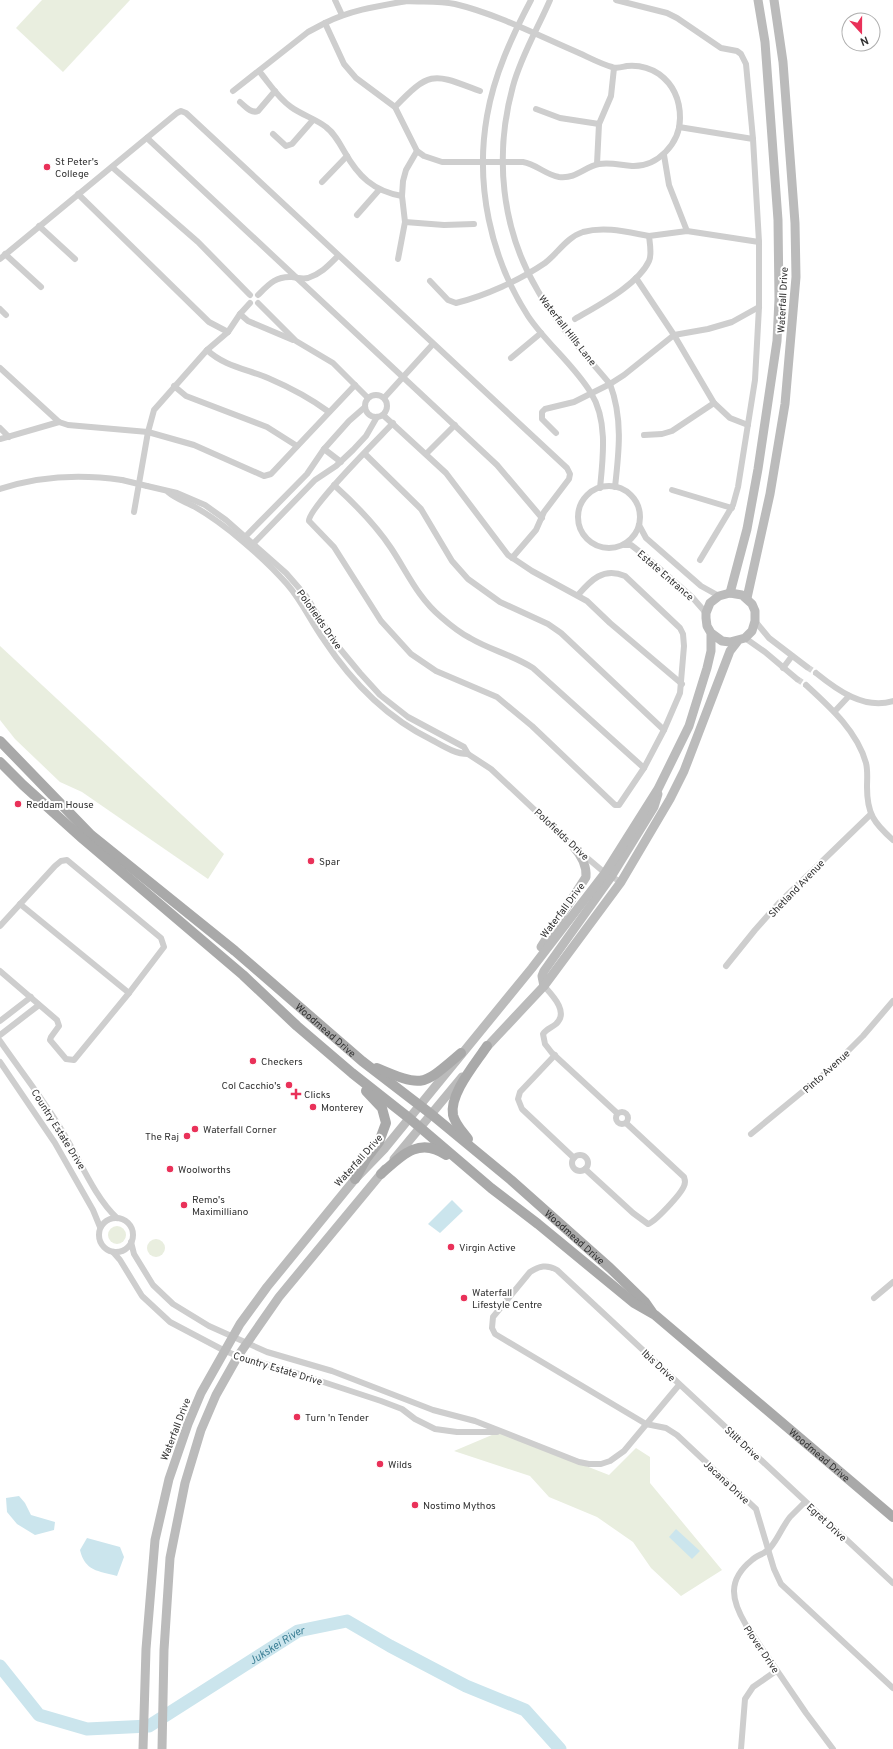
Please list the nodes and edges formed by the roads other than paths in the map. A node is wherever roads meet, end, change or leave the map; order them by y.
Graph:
1 (335, 0) edge
2 (531, 0) edge
3 (550, 0) edge
4 (616, 0) edge
5 (758, 0) edge
6 (774, 0) edge
7 (342, 15) junction
8 (325, 23) junction
9 (517, 27) junction
10 (535, 34) junction
11 (614, 68) junction
12 (259, 71) junction
13 (275, 91) junction
14 (480, 91) dead end
15 (233, 92) dead end
16 (240, 102) dead end
17 (395, 107) junction
18 (536, 109) dead end
19 (313, 120) junction
20 (599, 124) junction
21 (679, 127) junction
22 (273, 134) dead end
23 (147, 138) junction
24 (753, 139) junction
25 (417, 151) junction
26 (664, 155) junction
27 (347, 156) junction
28 (482, 161) junction
29 (503, 161) junction
30 (597, 164) junction
31 (112, 167) junction
32 (322, 182) dead end
33 (380, 190) junction
34 (78, 194) junction
35 (402, 196) junction
36 (357, 215) dead end
37 (405, 222) junction
38 (474, 224) dead end
39 (39, 226) junction
40 (687, 230) junction
41 (649, 236) junction
42 (759, 242) junction
43 (2, 256) edge
44 (338, 256) junction
45 (74, 259) dead end
46 (398, 259) dead end
47 (529, 273) junction
48 (295, 278) junction
49 (636, 278) junction
50 (430, 281) dead end
51 (510, 282) junction
52 (41, 287) dead end
53 (250, 294) junction
54 (258, 295) junction
55 (250, 303) junction
56 (258, 303) junction
57 (759, 307) junction
58 (0, 309) edge
59 (240, 314) junction
60 (6, 315) dead end
61 (575, 319) dead end
62 (228, 332) junction
63 (541, 333) junction
64 (674, 335) junction
65 (296, 341) junction
66 (433, 344) junction
67 (207, 350) junction
68 (511, 358) dead end
69 (0, 368) edge
70 (402, 377) junction
71 (610, 384) junction
72 (355, 385) junction
73 (174, 386) junction
74 (592, 393) junction
75 (368, 398) junction
76 (384, 398) junction
77 (714, 403) junction
78 (365, 407) junction
79 (330, 412) junction
80 (383, 415) junction
81 (377, 417) junction
82 (59, 422) junction
83 (393, 423) junction
84 (454, 425) junction
85 (748, 425) junction
86 (0, 428) edge
87 (148, 432) junction
88 (556, 433) dead end
89 (644, 434) dead end
90 (9, 437) junction
91 (0, 439) edge
92 (297, 446) junction
93 (324, 449) junction
94 (365, 454) junction
95 (426, 454) junction
96 (341, 462) junction
97 (307, 474) junction
98 (315, 480) junction
99 (334, 485) junction
100 (615, 487) junction
101 (600, 488) junction
102 (0, 489) edge
103 (672, 490) dead end
104 (732, 508) junction
105 (134, 512) dead end
106 (542, 518) junction
107 (639, 525) junction
108 (244, 538) junction
109 (252, 545) junction
110 (622, 545) junction
111 (512, 558) junction
112 (700, 560) dead end
113 (730, 592) junction
114 (578, 595) junction
115 (719, 596) junction
116 (747, 598) junction
117 (706, 612) junction
118 (755, 621) junction
119 (711, 633) junction
120 (741, 640) junction
121 (792, 656) junction
122 (807, 666) tunnel mouth
123 (783, 668) junction
124 (816, 673) tunnel mouth
125 (797, 679) tunnel mouth
126 (682, 684) junction
127 (806, 685) tunnel mouth
128 (849, 696) junction
129 (893, 701) edge
130 (835, 711) junction
131 (664, 730) junction
132 (0, 741) edge
133 (468, 754) junction
134 (0, 762) edge
135 (644, 768) junction
136 (870, 814) junction
137 (893, 840) edge
138 (573, 846) junction
139 (608, 875) junction
140 (621, 882) junction
141 (20, 904) junction
142 (0, 926) edge
143 (726, 966) dead end
144 (532, 968) junction
145 (0, 971) edge
146 (544, 986) junction
147 (129, 993) junction
148 (31, 998) junction
149 (893, 1001) edge
150 (39, 1005) junction
151 (0, 1021) edge
152 (0, 1035) edge
153 (0, 1041) edge
154 (487, 1046) junction
155 (461, 1053) junction
156 (555, 1056) junction
157 (362, 1061) junction
158 (0, 1062) edge
159 (352, 1072) junction
160 (419, 1105) junction
161 (431, 1114) junction
162 (409, 1118) junction
163 (420, 1127) junction
164 (751, 1134) dead end
165 (574, 1158) junction
166 (585, 1169) junction
167 (381, 1174) junction
168 (355, 1179) junction
169 (511, 1180) junction
170 (491, 1188) junction
171 (117, 1218) junction
172 (100, 1227) junction
173 (132, 1242) junction
174 (114, 1252) junction
175 (893, 1282) edge
176 (874, 1298) dead end
177 (655, 1315) junction
178 (233, 1336) junction
179 (247, 1343) junction
180 (225, 1351) junction
181 (238, 1356) junction
182 (680, 1385) junction
183 (646, 1424) junction
184 (499, 1432) junction
185 (805, 1502) junction
186 (893, 1516) edge
187 (769, 1550) junction
188 (893, 1583) edge
189 (776, 1671) junction
190 (893, 1688) edge
191 (143, 1749) edge
192 (162, 1749) edge
193 (741, 1749) edge
194 (833, 1749) edge

1 - 7 street
2 - 9 street, Waterfall Hills Lane
3 - 10 street, Waterfall Hills Lane
4 - 24 street
5 - 113 main road, Waterfall Drive
6 - 116 main road, Waterfall Drive
7 - 8 street
7 - 9 street
8 - 12 street
8 - 17 street
9 - 10 street
9 - 28 street, Waterfall Hills Lane
10 - 11 street
10 - 29 street, Waterfall Hills Lane
11 - 20 street
11 - 21 street
12 - 13 street
12 - 15 street
13 - 16 street
13 - 19 street
14 - 17 street
17 - 25 street
18 - 20 street
19 - 22 street
19 - 27 street
20 - 30 street
21 - 24 street
21 - 26 street
23 - 31 street
23 - 44 street
23 - 48 street
24 - 42 street
25 - 28 street
25 - 35 street
26 - 30 street
26 - 40 street
27 - 32 street
27 - 33 street
28 - 29 street
28 - 51 street, Waterfall Hills Lane
29 - 30 street
29 - 47 street, Waterfall Hills Lane
31 - 34 street
31 - 53 street
33 - 35 street
33 - 36 street
34 - 39 street
34 - 62 street
35 - 37 street
37 - 38 street
37 - 46 street
39 - 43 street
39 - 45 street
40 - 41 street
40 - 42 street
41 - 47 street
41 - 49 street, Waterfall Hills Lane
42 - 57 street
43 - 52 street
44 - 48 street
44 - 66 street
47 - 51 street
47 - 71 street, Waterfall Hills Lane
48 - 54 street
48 - 70 street
49 - 61 street, Waterfall Hills Lane
49 - 64 street
50 - 51 street
51 - 63 street, Waterfall Hills Lane
53 - 54 street
53 - 55 street
54 - 56 street
55 - 56 street
55 - 59 street
56 - 65 street
57 - 64 street
57 - 85 street
58 - 60 street
59 - 62 street
59 - 65 street
62 - 67 street
63 - 68 street
63 - 74 street, Waterfall Hills Lane
64 - 71 street
64 - 77 street
65 - 72 street
66 - 70 street
66 - 106 street
67 - 73 street
67 - 79 street
69 - 82 street
70 - 76 street
70 - 84 street
71 - 74 street
71 - 100 street, Waterfall Hills Lane
72 - 75 street
72 - 79 street
73 - 87 street
73 - 92 street
74 - 88 street
74 - 101 street, Waterfall Hills Lane
75 - 76 street
75 - 78 street
76 - 80 street
77 - 85 street
77 - 89 street
78 - 81 street
78 - 93 street
79 - 92 street
80 - 81 street
80 - 83 street
81 - 96 street
82 - 87 street
82 - 90 street
83 - 94 street
83 - 95 street
84 - 95 street
84 - 106 street
85 - 104 street
86 - 90 street
87 - 92 street
87 - 105 street
90 - 91 street
93 - 96 street
93 - 97 street
94 - 99 street
94 - 131 street
95 - 111 street
96 - 98 street
97 - 98 street
97 - 108 street
98 - 109 street
99 - 135 street
99 - 135 street
100 - 101 street
100 - 107 street
101 - 110 street
102 - 108 street, Polofields Drive, bridge
103 - 104 street
104 - 112 street
106 - 111 street
107 - 110 street
107 - 115 street, Estate Entrance
108 - 109 street, Polofields Drive
109 - 133 street, Polofields Drive
109 - 133 street, Polofields Drive
110 - 117 street, Estate Entrance
111 - 114 street
113 - 115 main road
113 - 116 main road
114 - 126 street
114 - 126 street
115 - 117 main road
116 - 118 main road
117 - 119 main road
118 - 120 main road
118 - 121 street
119 - 120 main road
119 - 139 main road, Waterfall Drive
120 - 123 street
120 - 140 main road
121 - 122 street
121 - 123 street
123 - 125 street
124 - 128 street
126 - 131 street
127 - 130 street
128 - 129 street
128 - 130 street
130 - 136 street
131 - 135 street
132 - 157 main road, Woodmead Drive
133 - 138 street, Polofields Drive
134 - 159 main road, Woodmead Drive
136 - 137 street
136 - 143 street, Shetland Avenue
138 - 139 street, Polofields Drive
138 - 144 main road
139 - 140 street, Polofields Drive
139 - 144 main road, Waterfall Drive
139 - 146 main road
140 - 146 main road
141 - 142 street
141 - 147 street
141 - 147 street
144 - 155 main road, Waterfall Drive
145 - 148 street
146 - 154 main road
146 - 156 street
147 - 150 street
148 - 150 street
148 - 151 street
149 - 164 street, Pinto Avenue
150 - 152 street
153 - 171 street, Country Estate Drive
154 - 161 main road
154 - 169 main road
155 - 157 main road
155 - 160 main road, Waterfall Drive
156 - 165 street
156 - 166 street
157 - 160 main road, Woodmead Drive
158 - 172 street, Country Estate Drive
159 - 162 main road, Woodmead Drive
159 - 168 main road
160 - 161 main road, Woodmead Drive
160 - 162 main road, Waterfall Drive
161 - 163 main road
161 - 169 main road, Woodmead Drive
162 - 163 main road, Woodmead Drive
162 - 168 main road, Waterfall Drive
163 - 167 main road
163 - 170 main road, Woodmead Drive
165 - 166 street
165 - 166 street
167 - 170 main road
167 - 179 main road
168 - 178 main road, Waterfall Drive
169 - 177 main road, Woodmead Drive
170 - 177 main road, Woodmead Drive
171 - 172 street
171 - 173 street
172 - 174 street
173 - 174 street
173 - 178 street, Country Estate Drive
174 - 180 street, Country Estate Drive
175 - 176 street
177 - 186 main road, Woodmead Drive
178 - 179 street, Country Estate Drive
178 - 180 main road, Waterfall Drive
179 - 181 main road
179 - 184 street, Country Estate Drive
180 - 181 street, Country Estate Drive
180 - 191 main road, Waterfall Drive
181 - 184 street, Country Estate Drive
181 - 192 main road
182 - 183 street, Ibis Drive
182 - 183 street, Ibis Drive
182 - 185 street, Stilt Drive
183 - 184 street
183 - 187 street, Jacana Drive
185 - 187 street, Egret Drive
185 - 188 street, Egret Drive
187 - 189 street, Plover Drive
187 - 190 street, Jacana Drive
189 - 193 street
189 - 194 street, Plover Drive

